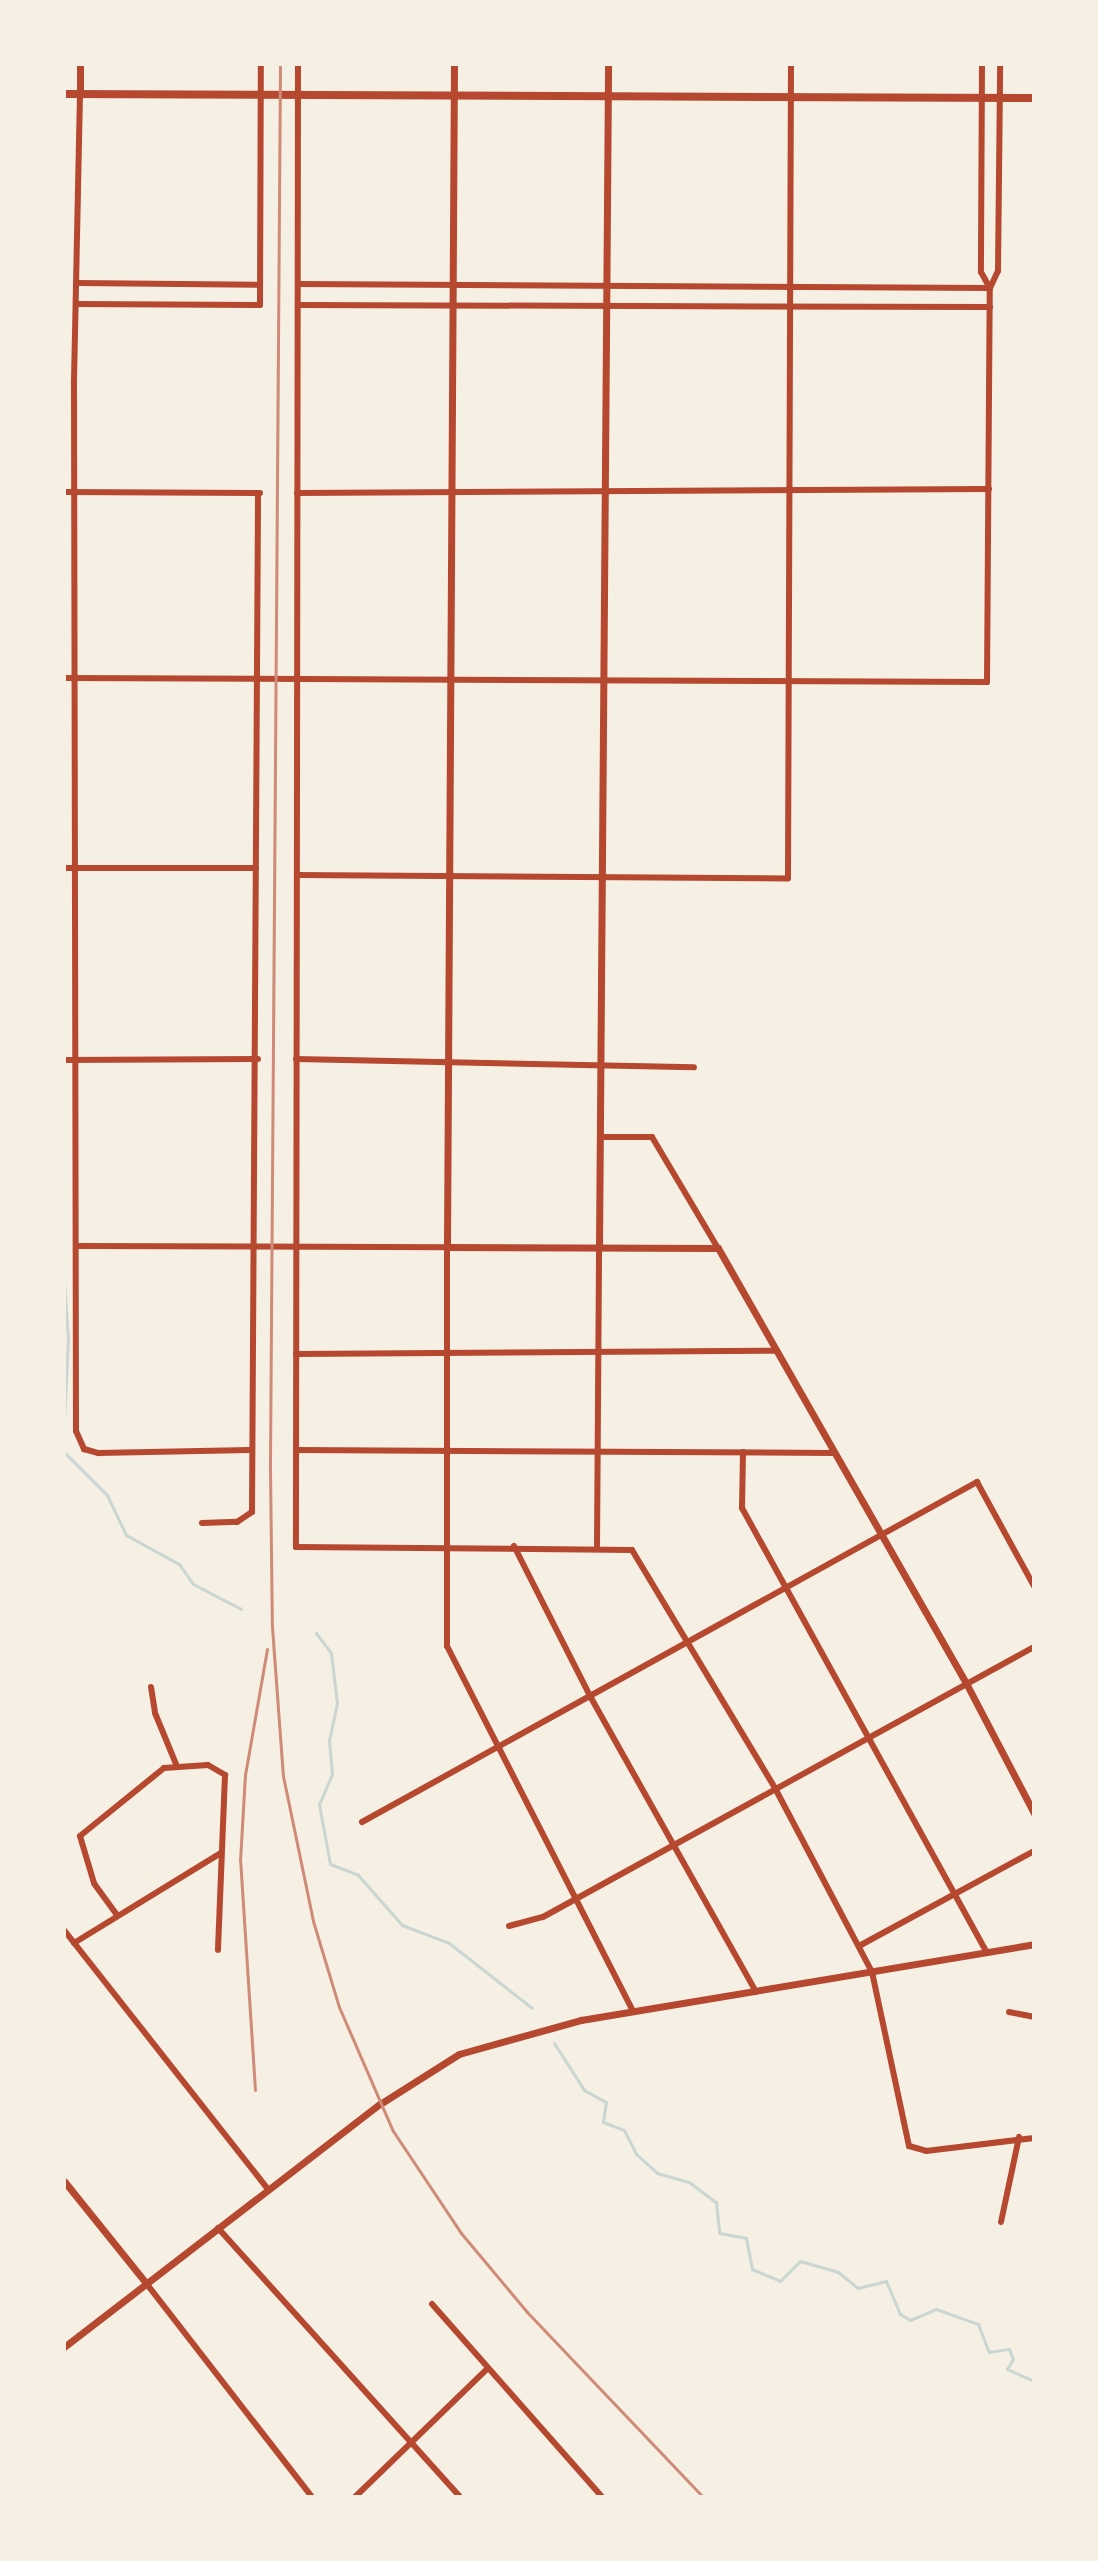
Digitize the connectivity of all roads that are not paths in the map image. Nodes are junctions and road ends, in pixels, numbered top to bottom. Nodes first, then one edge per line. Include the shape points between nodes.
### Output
1 (80, 64) edge
2 (261, 64) edge
3 (298, 64) edge
4 (454, 64) edge
5 (608, 64) edge
6 (791, 64) edge
7 (982, 64) edge
8 (1000, 64) edge
9 (260, 93) junction
10 (64, 94) edge
11 (80, 94) junction
12 (298, 94) junction
13 (454, 94) junction
14 (608, 95) junction
15 (982, 95) junction
16 (999, 96) junction
17 (791, 97) junction
18 (1034, 98) edge
19 (77, 283) junction
20 (298, 284) junction
21 (260, 285) junction
22 (451, 285) junction
23 (606, 286) junction
24 (791, 287) junction
25 (990, 288) junction
26 (76, 304) junction
27 (298, 305) junction
28 (450, 306) junction
29 (606, 306) junction
30 (791, 307) junction
31 (990, 307) junction
32 (64, 384) edge
33 (74, 384) junction
34 (989, 489) junction
35 (791, 490) junction
36 (605, 491) junction
37 (64, 492) edge
38 (74, 492) junction
39 (448, 492) junction
40 (297, 493) junction
41 (64, 678) edge
42 (75, 678) junction
43 (256, 679) junction
44 (297, 679) junction
45 (449, 680) junction
46 (603, 680) junction
47 (790, 681) junction
48 (64, 868) edge
49 (76, 868) junction
50 (256, 868) junction
51 (297, 875) junction
52 (446, 876) junction
53 (602, 877) junction
54 (258, 1059) junction
55 (296, 1059) junction
56 (64, 1060) edge
57 (77, 1060) junction
58 (449, 1065) junction
59 (694, 1067) dead end
60 (599, 1068) junction
61 (600, 1137) junction
62 (79, 1246) junction
63 (447, 1247) junction
64 (599, 1247) junction
65 (296, 1248) junction
66 (718, 1248) junction
67 (255, 1249) junction
68 (774, 1351) junction
69 (598, 1352) junction
70 (296, 1354) junction
71 (447, 1354) junction
72 (447, 1449) junction
73 (250, 1450) junction
74 (296, 1450) junction
75 (598, 1451) junction
76 (743, 1452) junction
77 (834, 1453) junction
78 (202, 1523) dead end
79 (879, 1533) junction
80 (514, 1546) junction
81 (597, 1546) junction
82 (446, 1547) junction
83 (782, 1586) junction
84 (1034, 1586) edge
85 (688, 1638) junction
86 (1034, 1647) edge
87 (966, 1683) junction
88 (151, 1687) dead end
89 (590, 1696) junction
90 (867, 1740) junction
91 (497, 1749) junction
92 (176, 1764) junction
93 (776, 1790) junction
94 (1034, 1813) edge
95 (362, 1822) dead end
96 (673, 1847) junction
97 (1034, 1851) edge
98 (221, 1853) junction
99 (954, 1892) junction
100 (579, 1898) junction
101 (117, 1915) junction
102 (509, 1926) dead end
103 (64, 1930) edge
104 (74, 1943) junction
105 (1034, 1944) edge
106 (859, 1946) junction
107 (218, 1950) dead end
108 (987, 1953) junction
109 (872, 1972) junction
110 (756, 1992) junction
111 (633, 2011) junction
112 (1009, 2012) dead end
113 (1034, 2017) edge
114 (1019, 2137) junction
115 (1034, 2138) edge
116 (64, 2181) edge
117 (268, 2189) junction
118 (1001, 2222) dead end
119 (218, 2228) junction
120 (146, 2283) junction
121 (432, 2304) dead end
122 (64, 2347) edge
123 (487, 2369) junction
124 (412, 2445) junction
125 (312, 2497) edge
126 (355, 2497) edge
127 (460, 2497) edge
128 (602, 2497) edge

1 - 11 street
2 - 9 street
3 - 12 street
4 - 13 street
5 - 14 street
6 - 17 street
7 - 15 street
8 - 16 street
9 - 11 main road
9 - 12 main road
9 - 21 street
10 - 11 main road
11 - 19 street
12 - 13 main road
12 - 20 street
13 - 14 main road
13 - 22 street
14 - 17 main road
14 - 23 street
15 - 16 main road
15 - 17 main road
15 - 25 street via 981,272
16 - 18 main road
16 - 25 street via 998,271
17 - 24 street
19 - 21 street
19 - 26 street
20 - 22 street
20 - 27 street
21 - 26 street via 260,305
22 - 23 street
22 - 28 street
23 - 24 street
23 - 29 street
24 - 25 street
24 - 30 street
25 - 31 street
26 - 33 street
27 - 28 street
27 - 40 street
28 - 29 street
28 - 39 street
29 - 30 street
29 - 36 street
30 - 31 street
30 - 35 street
31 - 34 street
32 - 33 street
33 - 38 street
34 - 35 street
34 - 47 street via 987,682
35 - 36 street
35 - 47 street
36 - 39 street
36 - 46 street
37 - 38 street
38 - 42 street
38 - 43 street via 260,493
39 - 40 street
39 - 45 street
40 - 44 street
41 - 42 street
42 - 43 street
42 - 49 street
43 - 44 street
43 - 50 street
44 - 45 street
44 - 51 street
45 - 46 street
45 - 52 street
46 - 47 street
46 - 53 street
47 - 53 street via 788,878
48 - 49 street
49 - 50 street
49 - 57 street
50 - 54 street
51 - 52 street
51 - 55 street
52 - 53 street
52 - 58 street
53 - 60 street
54 - 57 street
54 - 67 street
55 - 58 street
55 - 65 street
56 - 57 street
57 - 62 street
58 - 60 street
58 - 63 street
59 - 60 street
60 - 61 street
61 - 64 street
61 - 66 street via 652,1137
62 - 67 street
62 - 73 street via 76,1431 84,1449
63 - 64 street
63 - 65 street
63 - 71 street
64 - 66 street
64 - 69 street
65 - 67 street
65 - 70 street
66 - 68 street
67 - 73 street
68 - 69 street
68 - 77 street
69 - 71 street
69 - 75 street
70 - 71 street
70 - 74 street
71 - 72 street
72 - 74 street
72 - 75 street
72 - 82 street
73 - 78 street via 252,1512 237,1522
74 - 82 street via 296,1547
75 - 76 street
75 - 81 street
76 - 77 street
76 - 83 street via 742,1508
77 - 79 street
79 - 83 street
79 - 84 street via 977,1482
79 - 87 street
80 - 81 street
80 - 82 street
80 - 89 street
81 - 85 street via 632,1550
82 - 91 street via 447,1646
83 - 85 street
83 - 90 street
85 - 89 street
85 - 93 street
86 - 87 street
87 - 90 street
87 - 94 street
88 - 92 street via 155,1713
89 - 91 street
89 - 96 street
90 - 93 street
90 - 99 street
91 - 95 street
91 - 100 street
92 - 98 street via 208,1765 225,1775
92 - 101 street via 80,1836 94,1883
93 - 96 street
93 - 106 street
96 - 100 street
96 - 110 street
97 - 99 street
98 - 101 street
98 - 107 street
99 - 106 street
99 - 108 street
100 - 102 street via 543,1917
100 - 111 street
101 - 104 street
103 - 104 street
104 - 117 street
105 - 108 street
106 - 109 street
108 - 109 street
109 - 110 street
109 - 114 street via 911,2148 926,2151
110 - 111 street
111 - 117 street via 459,2054 380,2104
112 - 113 street
114 - 115 street
114 - 118 street
116 - 120 street
117 - 119 street
119 - 120 street
119 - 124 street
120 - 122 street
120 - 125 street
121 - 123 street
123 - 124 street
123 - 128 street
124 - 126 street
124 - 127 street

